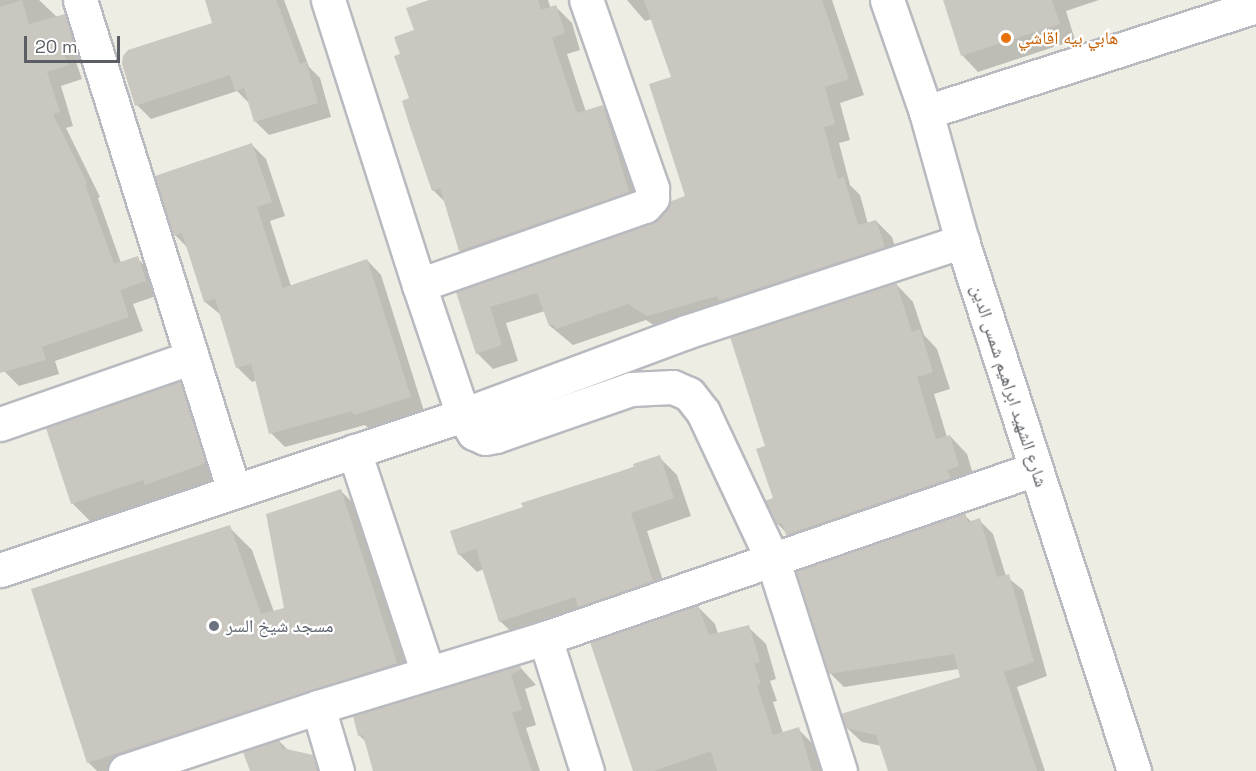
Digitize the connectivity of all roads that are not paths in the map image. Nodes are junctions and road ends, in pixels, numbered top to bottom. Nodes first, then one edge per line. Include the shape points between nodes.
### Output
1 (80, 0) edge
2 (328, 0) edge
3 (586, 0) edge
4 (887, 0) edge
5 (1256, 6) edge
6 (1203, 11) edge
7 (926, 112) junction
8 (962, 241) junction
9 (419, 285) junction
10 (192, 357) junction
11 (463, 415) junction
12 (0, 424) edge
13 (354, 451) junction
14 (1035, 470) junction
15 (234, 491) junction
16 (773, 561) junction
17 (0, 570) edge
18 (545, 638) junction
19 (429, 674) junction
20 (318, 707) junction
21 (125, 771) edge
22 (337, 771) edge
23 (587, 771) edge
24 (840, 771) edge
25 (1134, 771) edge

1 - 10 street
2 - 9 street
3 - 9 street via 652,188 652,198 645,206
4 - 7 street, شارع الشهيد ابراهيم شمس الدين
5 - 6 street
6 - 7 street
7 - 8 street, شارع الشهيد ابراهيم شمس الدين
8 - 11 street via 686,332
8 - 14 street, شارع الشهيد ابراهيم شمس الدين
9 - 11 street
10 - 12 street
10 - 15 street
11 - 13 street
11 - 16 street via 474,433 485,438 632,389 673,387 688,394 703,412
13 - 15 street
13 - 19 street
14 - 16 street
14 - 25 street, شارع الشهيد ابراهيم شمس الدين
15 - 17 street
16 - 18 street
16 - 24 street
18 - 19 street
18 - 23 street
19 - 20 street
20 - 21 street
20 - 22 street

